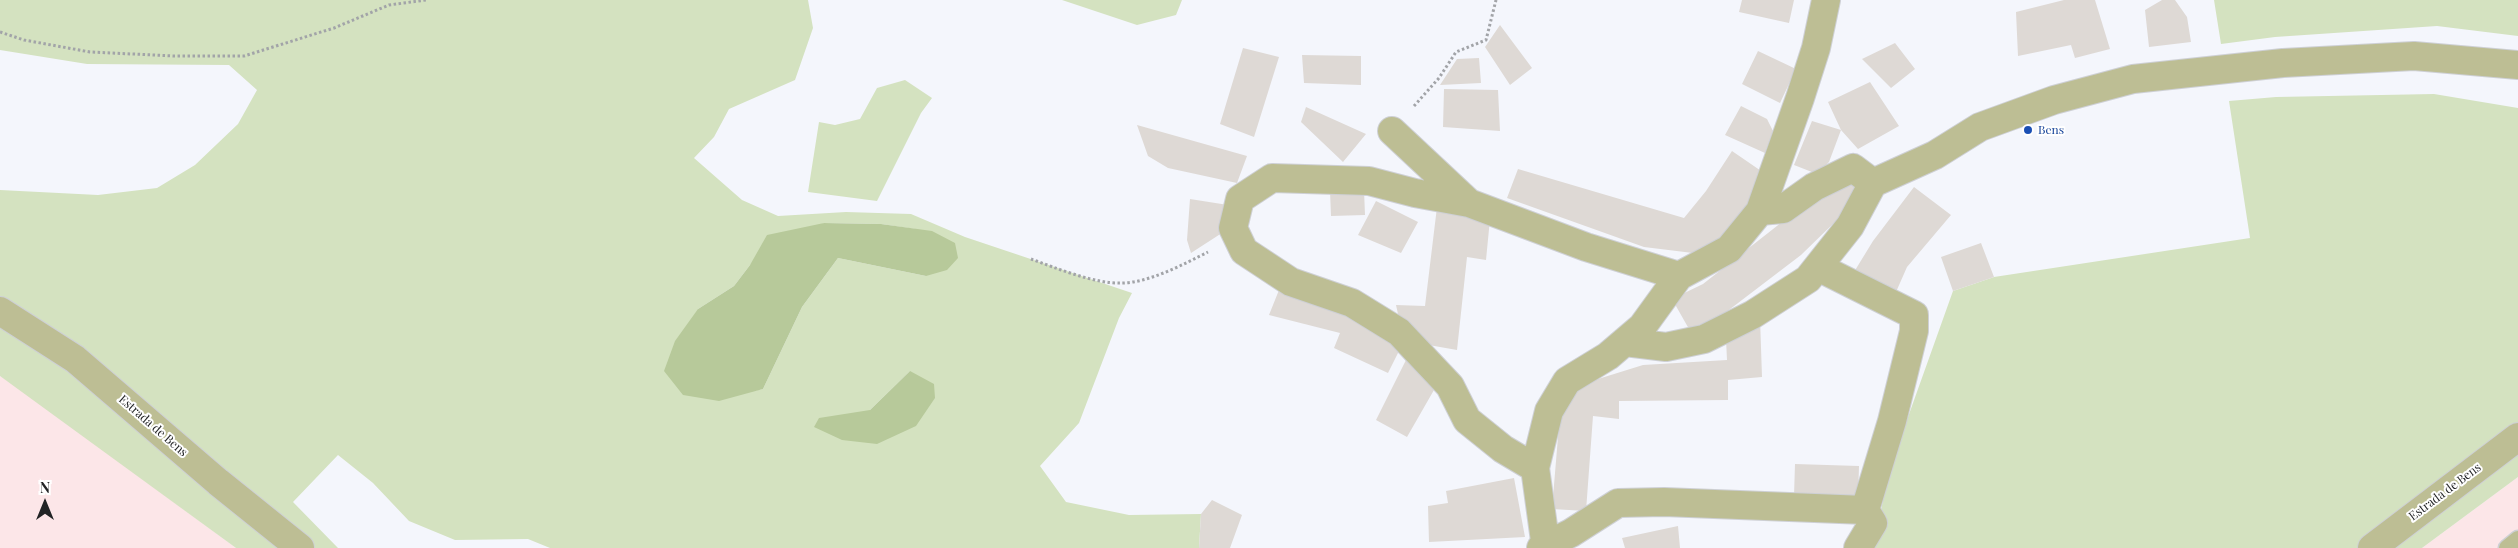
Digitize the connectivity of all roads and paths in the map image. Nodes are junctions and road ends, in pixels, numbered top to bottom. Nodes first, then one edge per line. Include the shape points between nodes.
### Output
1 (426, 0) edge
2 (1496, 0) edge
3 (1826, 0) edge
4 (0, 32) edge
5 (2518, 65) edge
6 (1392, 132) joint
7 (1873, 182) junction
8 (1469, 203) junction
9 (1760, 211) junction
10 (1239, 240) junction
11 (1031, 260) dead end
12 (1818, 267) junction
13 (1679, 276) junction
14 (0, 311) edge
15 (1624, 342) junction
16 (2518, 437) edge
17 (1535, 468) junction
18 (1865, 510) junction
19 (2518, 539) edge
20 (1545, 547) edge
21 (300, 548) edge
22 (1858, 548) edge
23 (2372, 548) edge
24 (2507, 548) edge

1 - 4 path via 389,5 334,28 244,56 90,52 24,40
2 - 6 path via 1486,40 1456,52 1439,78
3 - 9 street via 1816,48
5 - 7 street via 2414,56 2283,63 2133,79 2054,100 1980,127 1935,155
6 - 8 street
7 - 9 street via 1853,168 1814,187 1783,209
7 - 12 street via 1850,226
8 - 10 street via 1368,181 1272,178 1240,199 1233,228
8 - 13 street via 1586,248
9 - 13 street via 1729,249
10 - 11 path via 1165,273 1121,284 1077,275
10 - 17 street via 1244,251 1291,282 1352,303 1399,332 1450,386 1467,420 1503,449
12 - 15 street via 1808,279 1752,315 1704,339 1666,347
12 - 18 street via 1914,315 1914,331 1892,421
13 - 15 street via 1642,327
14 - 21 street, Estrada de Bens via 75,359
15 - 17 street via 1608,356 1567,381 1549,412
16 - 23 street, Estrada de Bens
17 - 20 street
18 - 20 street via 1618,503
18 - 22 street via 1873,523
19 - 24 lane

